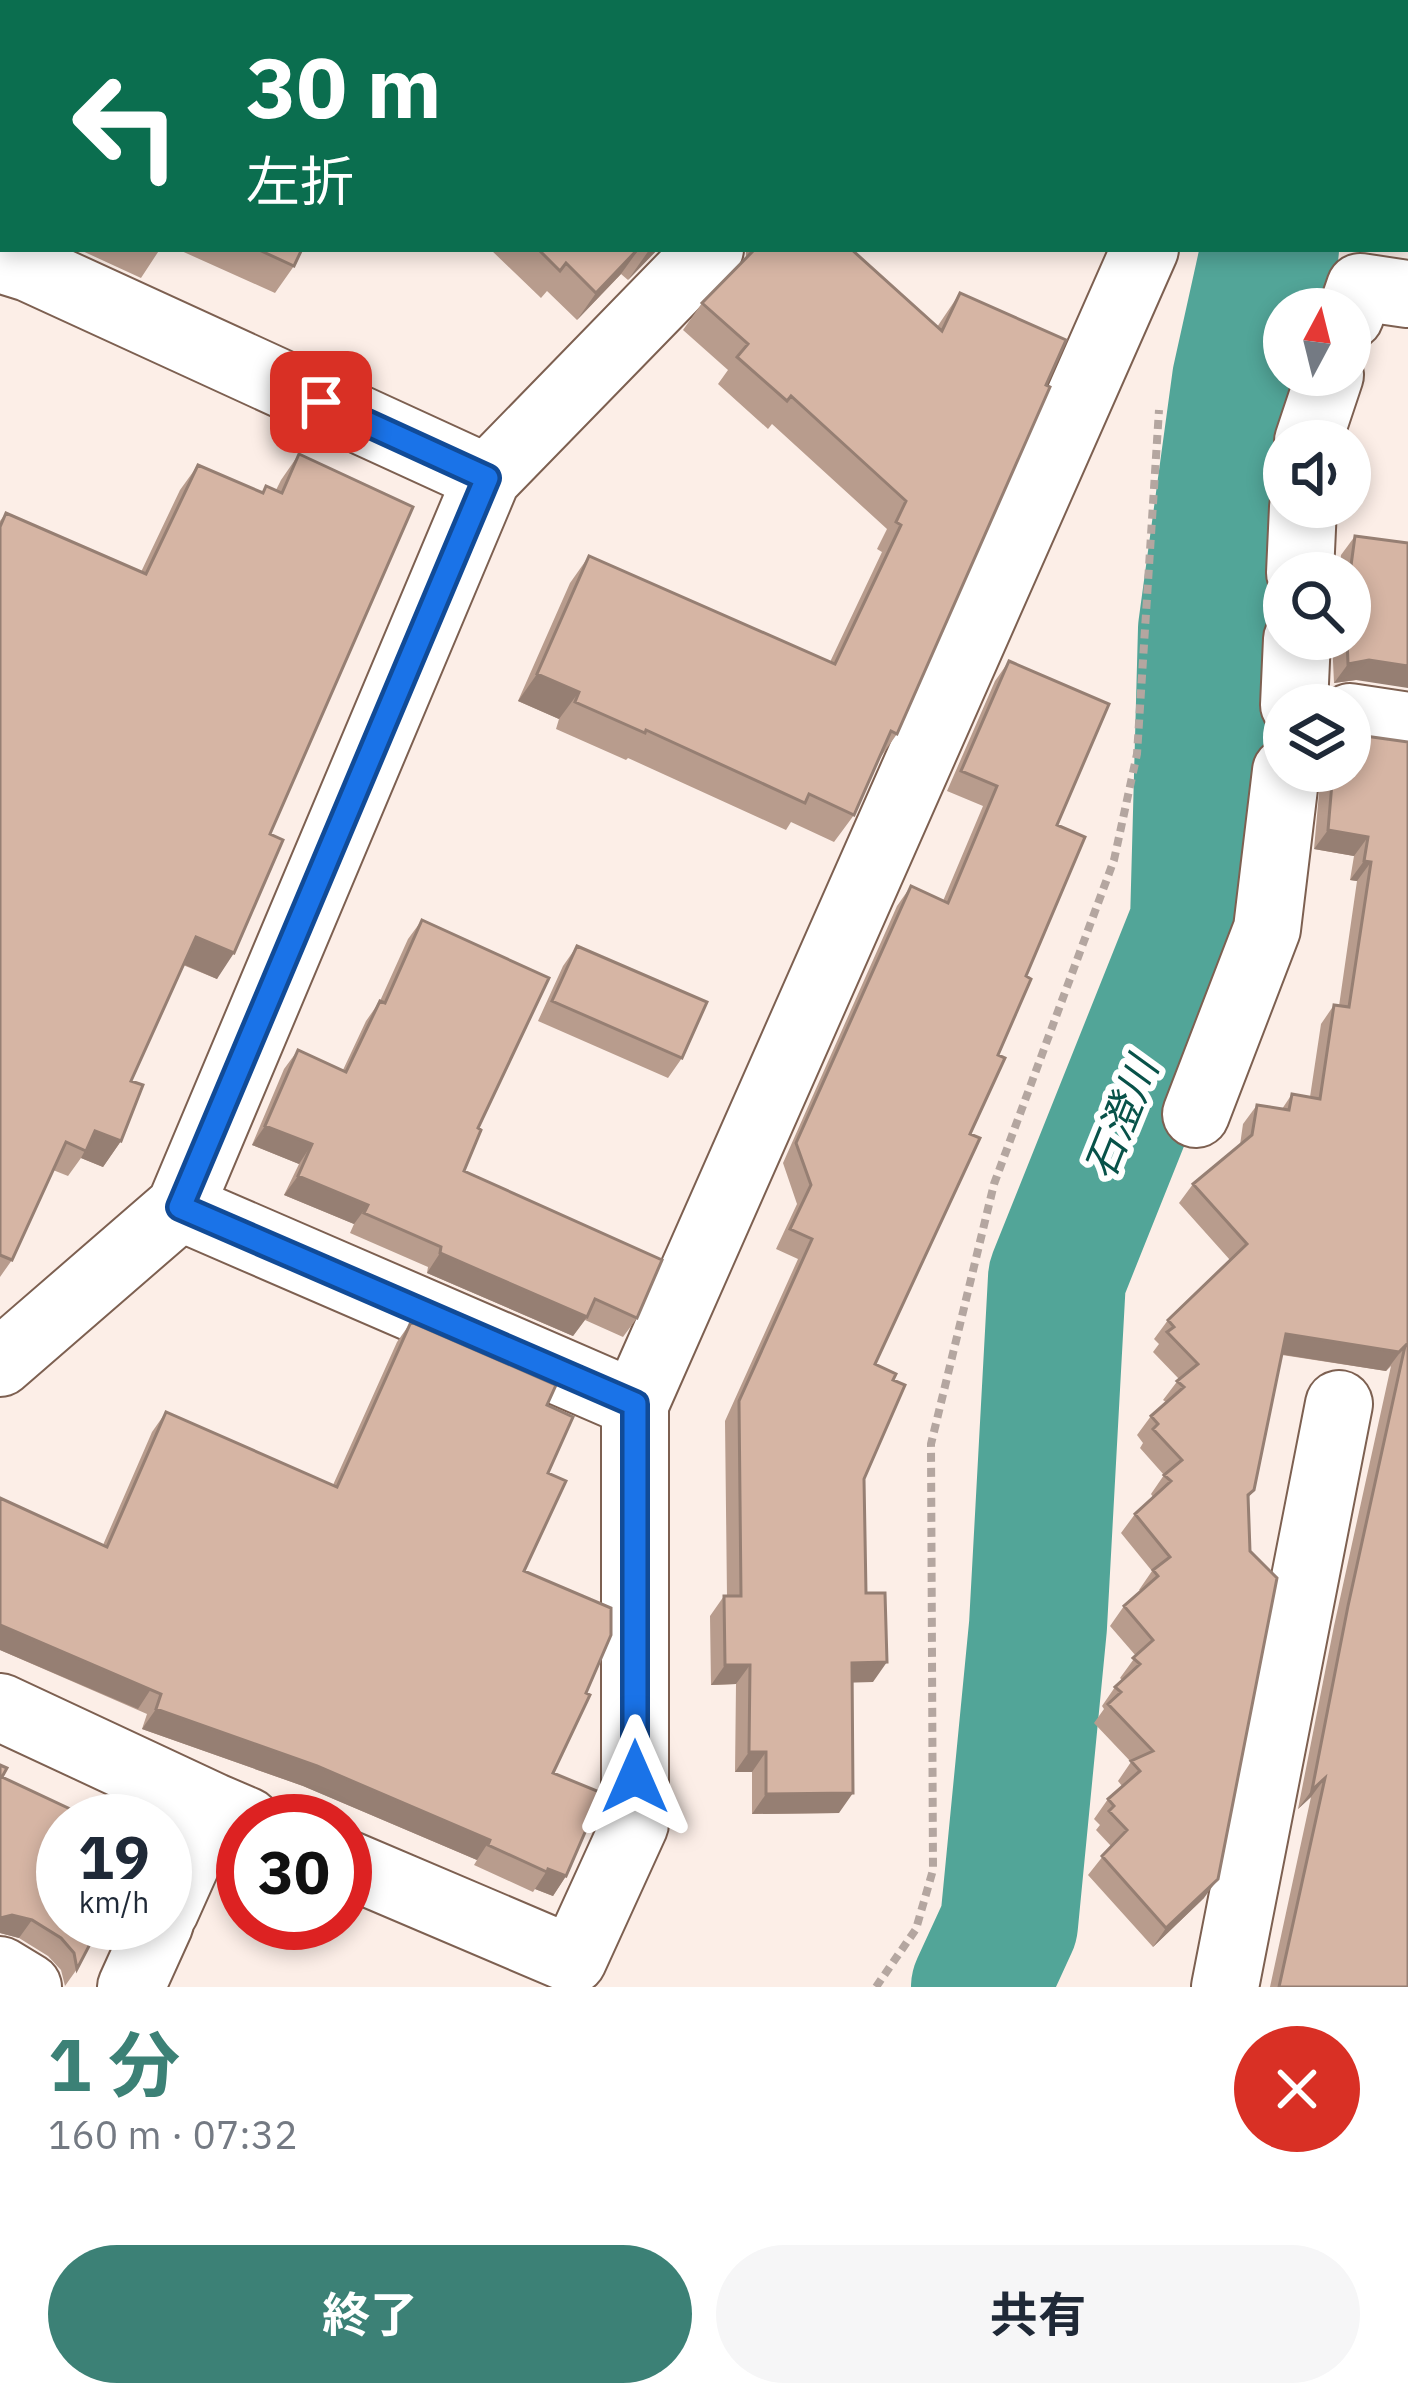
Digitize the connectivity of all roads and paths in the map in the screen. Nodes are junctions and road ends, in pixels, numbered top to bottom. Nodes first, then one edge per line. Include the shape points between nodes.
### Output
1 (707, 252) edge
2 (1136, 252) edge
3 (0, 259) edge
4 (1371, 289) edge
5 (1408, 294) edge
6 (1161, 402) dead end
7 (487, 478) junction
8 (1371, 720) edge
9 (1408, 726) edge
10 (1284, 792) edge
11 (1196, 1114) dead end
12 (180, 1207) junction
13 (0, 1363) edge
14 (635, 1404) junction
15 (1340, 1404) dead end
16 (0, 1707) edge
17 (216, 1808) edge
18 (216, 1834) edge
19 (192, 1870) edge
20 (372, 1874) edge
21 (148, 1950) edge
22 (0, 1970) edge
23 (28, 1987) edge
24 (131, 1987) edge
25 (876, 1987) edge
26 (1225, 1987) edge

1 - 7 street
2 - 14 street
3 - 7 street
4 - 5 street
6 - 25 path via 1137,754 1124,818 994,1184 931,1444 933,1870 916,1929
7 - 12 street
8 - 9 street
10 - 11 street via 1268,928
12 - 13 street
12 - 14 street
14 - 20 street via 635,1823 573,1960
15 - 26 street
16 - 17 street
18 - 19 street
21 - 24 street
22 - 23 street

